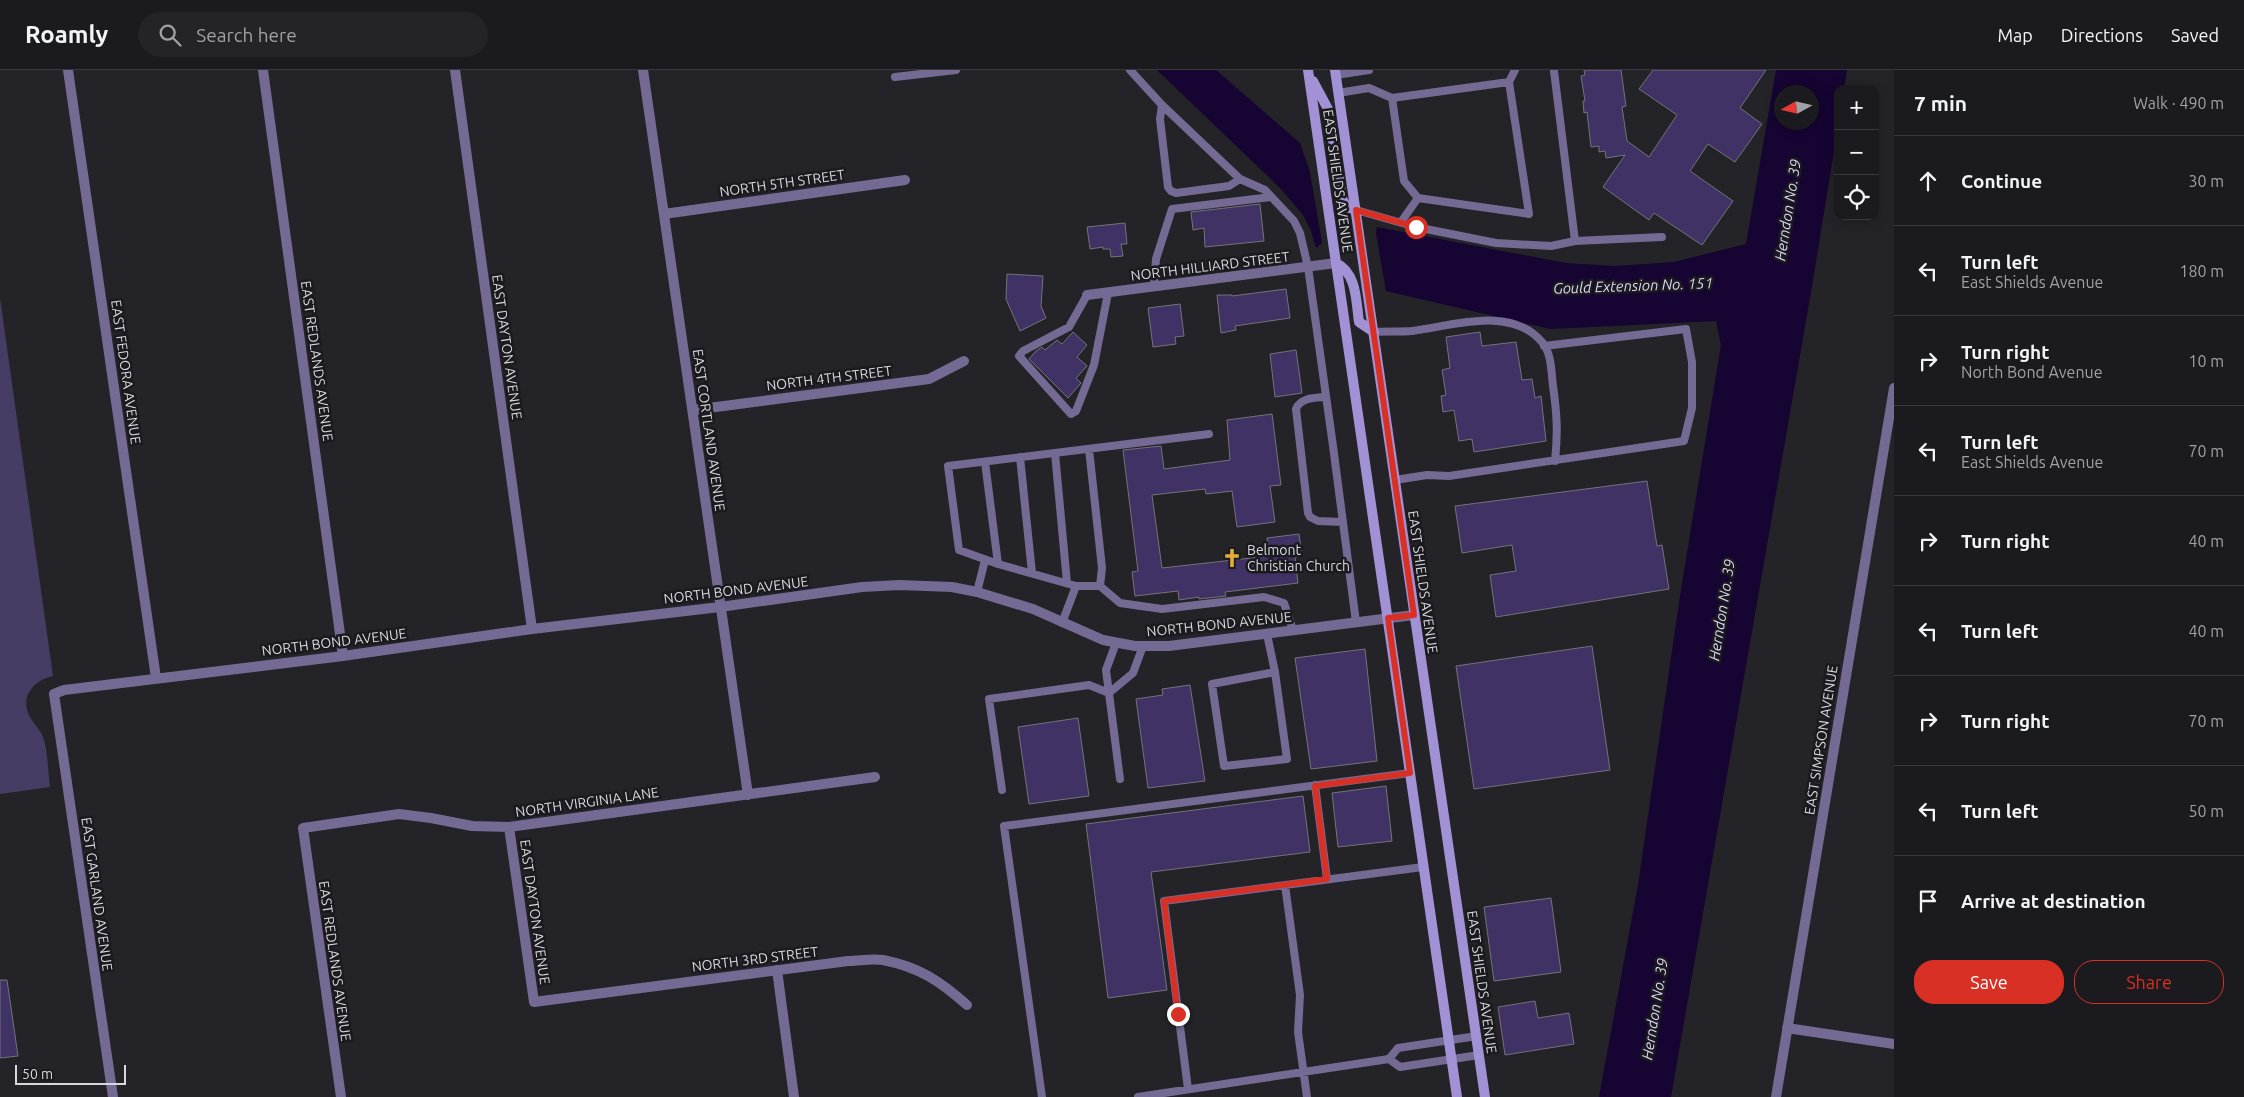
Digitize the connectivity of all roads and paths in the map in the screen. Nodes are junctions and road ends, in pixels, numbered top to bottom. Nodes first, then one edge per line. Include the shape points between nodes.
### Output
1 (68, 70) edge
2 (263, 70) edge
3 (455, 70) edge
4 (643, 70) edge
5 (956, 70) edge
6 (1130, 70) edge
7 (1369, 70) edge
8 (1515, 70) edge
9 (1554, 71) dead end
10 (1308, 72) edge
11 (1335, 72) edge
12 (895, 77) dead end
13 (1509, 82) junction
14 (1338, 93) junction
15 (1392, 98) junction
16 (1162, 105) junction
17 (1240, 179) junction
18 (904, 180) dead end
19 (1271, 197) junction
20 (1418, 198) junction
21 (1356, 210) junction
22 (664, 214) junction
23 (1401, 222) junction
24 (1662, 237) dead end
25 (1575, 241) junction
26 (1336, 263) junction
27 (1308, 267) junction
28 (1154, 286) junction
29 (1108, 293) junction
30 (1087, 295) joint
31 (1374, 332) junction
32 (1544, 346) junction
33 (964, 360) dead end
34 (1894, 388) edge
35 (1326, 396) junction
36 (693, 410) junction
37 (1209, 434) dead end
38 (1089, 448) junction
39 (1055, 453) junction
40 (1020, 457) junction
41 (1556, 461) junction
42 (985, 462) junction
43 (1394, 480) junction
44 (1343, 522) junction
45 (985, 560) junction
46 (998, 564) junction
47 (1032, 573) junction
48 (1067, 583) junction
49 (1076, 586) junction
50 (1100, 586) junction
51 (977, 592) junction
52 (720, 607) junction
53 (1414, 615) junction
54 (1388, 618) junction
55 (1356, 622) junction
56 (1062, 623) junction
57 (532, 629) junction
58 (1293, 630) junction
59 (1267, 634) junction
60 (1116, 643) junction
61 (1143, 646) junction
62 (343, 656) junction
63 (1275, 672) junction
64 (156, 678) junction
65 (1110, 693) junction
66 (54, 694) joint
67 (1410, 773) junction
68 (875, 777) dead end
69 (1120, 779) dead end
70 (1315, 786) junction
71 (1002, 790) dead end
72 (748, 795) junction
73 (509, 827) junction
74 (303, 828) joint
75 (1423, 866) junction
76 (1327, 879) junction
77 (1285, 885) junction
78 (777, 970) junction
79 (534, 1002) joint
80 (968, 1005) dead end
81 (1787, 1028) junction
82 (1477, 1036) junction
83 (1450, 1040) junction
84 (1894, 1044) edge
85 (1479, 1056) junction
86 (1389, 1059) junction
87 (1452, 1060) junction
88 (1304, 1072) junction
89 (1188, 1090) junction
90 (112, 1097) edge
91 (341, 1097) edge
92 (794, 1097) edge
93 (1042, 1097) edge
94 (1138, 1097) edge
95 (1307, 1097) edge
96 (1457, 1097) edge
97 (1486, 1097) edge
98 (1776, 1097) edge

1 - 64 street, EAST FEDORA AVENUE
2 - 62 street, EAST REDLANDS AVENUE
3 - 57 street, EAST DAYTON AVENUE
4 - 22 street, EAST CORTLAND AVENUE
5 - 12 lane
6 - 16 lane
7 - 11 lane
8 - 13 lane
9 - 25 lane
10 - 21 main road via 1328,109 1342,199 1347,207
10 - 26 main road, EAST SHIELDS AVENUE
11 - 14 main road, EAST SHIELDS AVENUE
13 - 15 lane
13 - 20 lane via 1528,214
14 - 15 lane via 1369,88
14 - 21 main road, EAST SHIELDS AVENUE
15 - 20 lane via 1404,181
16 - 17 lane
16 - 17 lane via 1160,119 1171,191 1176,194 1229,186
17 - 19 lane via 1265,190
18 - 22 street, NORTH 5TH STREET
19 - 27 lane via 1294,221
19 - 28 lane via 1172,209 1156,259
20 - 23 lane
21 - 23 lane
21 - 31 main road, EAST SHIELDS AVENUE
22 - 36 street, EAST CORTLAND AVENUE
23 - 25 lane via 1496,243 1551,246
24 - 25 lane
26 - 27 street, NORTH HILLIARD STREET
26 - 31 main road via 1353,281 1359,322
26 - 54 main road, EAST SHIELDS AVENUE
27 - 28 street, NORTH HILLIARD STREET
27 - 35 lane
28 - 29 street, NORTH HILLIARD STREET
29 - 30 street, NORTH HILLIARD STREET
29 - 30 lane via 1094,365 1076,411 1071,414 1019,356 1069,327
31 - 32 lane via 1500,321 1532,333
31 - 43 main road, EAST SHIELDS AVENUE
32 - 41 lane via 1550,358 1558,431
32 - 41 lane via 1686,329 1692,362 1692,408 1684,441
33 - 36 street, NORTH 4TH STREET via 929,379
34 - 81 street, EAST SIMPSON AVENUE
35 - 44 lane
35 - 44 lane via 1301,402 1296,409 1308,513 1313,520
36 - 52 street, EAST CORTLAND AVENUE
37 - 38 lane
38 - 39 lane
38 - 50 lane via 1102,568
39 - 40 lane
39 - 48 lane
40 - 42 lane
40 - 47 lane
41 - 43 lane
42 - 45 lane via 948,466 959,550
42 - 46 lane
43 - 53 main road, EAST SHIELDS AVENUE
44 - 55 lane
45 - 46 lane
45 - 51 lane
46 - 47 lane
47 - 48 lane
48 - 49 lane
49 - 50 lane
49 - 56 lane
50 - 58 lane via 1120,603 1162,609 1264,597 1284,603
51 - 52 street, NORTH BOND AVENUE via 899,584
51 - 56 street, NORTH BOND AVENUE via 1033,609
52 - 57 street, NORTH BOND AVENUE
52 - 72 street, EAST CORTLAND AVENUE
53 - 54 street, NORTH BOND AVENUE
53 - 82 main road, EAST SHIELDS AVENUE
54 - 55 street, NORTH BOND AVENUE
54 - 67 main road, EAST SHIELDS AVENUE
55 - 58 street, NORTH BOND AVENUE
56 - 60 street, NORTH BOND AVENUE
57 - 62 street, NORTH BOND AVENUE
58 - 59 street, NORTH BOND AVENUE
59 - 61 street, NORTH BOND AVENUE via 1169,646
59 - 63 lane
60 - 61 street, NORTH BOND AVENUE
60 - 65 lane via 1106,670
61 - 65 lane via 1133,673
62 - 64 street, NORTH BOND AVENUE
63 - 63 lane via 1287,759 1224,766 1212,684
64 - 66 street, NORTH BOND AVENUE
65 - 69 lane
65 - 71 lane via 1089,684 989,698
66 - 90 street, EAST GARLAND AVENUE
67 - 70 lane
67 - 75 main road, EAST SHIELDS AVENUE
68 - 72 street, NORTH VIRGINIA LANE
70 - 76 lane
70 - 93 lane via 1004,826
72 - 73 street, NORTH VIRGINIA LANE
73 - 74 street, NORTH VIRGINIA LANE via 472,826 399,814
73 - 79 street, EAST DAYTON AVENUE
74 - 91 street, EAST REDLANDS AVENUE
75 - 76 lane
75 - 83 main road, EAST SHIELDS AVENUE
76 - 77 lane
77 - 88 lane via 1300,995 1298,1032
77 - 89 lane via 1164,901
78 - 79 street, NORTH 3RD STREET
78 - 80 street, NORTH 3RD STREET via 882,960 915,969 940,981
78 - 92 street
81 - 84 street
81 - 98 street, EAST SIMPSON AVENUE
82 - 83 lane
82 - 85 main road, EAST SHIELDS AVENUE
83 - 86 lane via 1398,1048
83 - 87 main road, EAST SHIELDS AVENUE
85 - 87 lane
85 - 97 main road, EAST SHIELDS AVENUE
86 - 87 lane via 1400,1067
86 - 88 lane
87 - 96 main road, EAST SHIELDS AVENUE
88 - 89 lane
88 - 95 lane
89 - 94 lane

